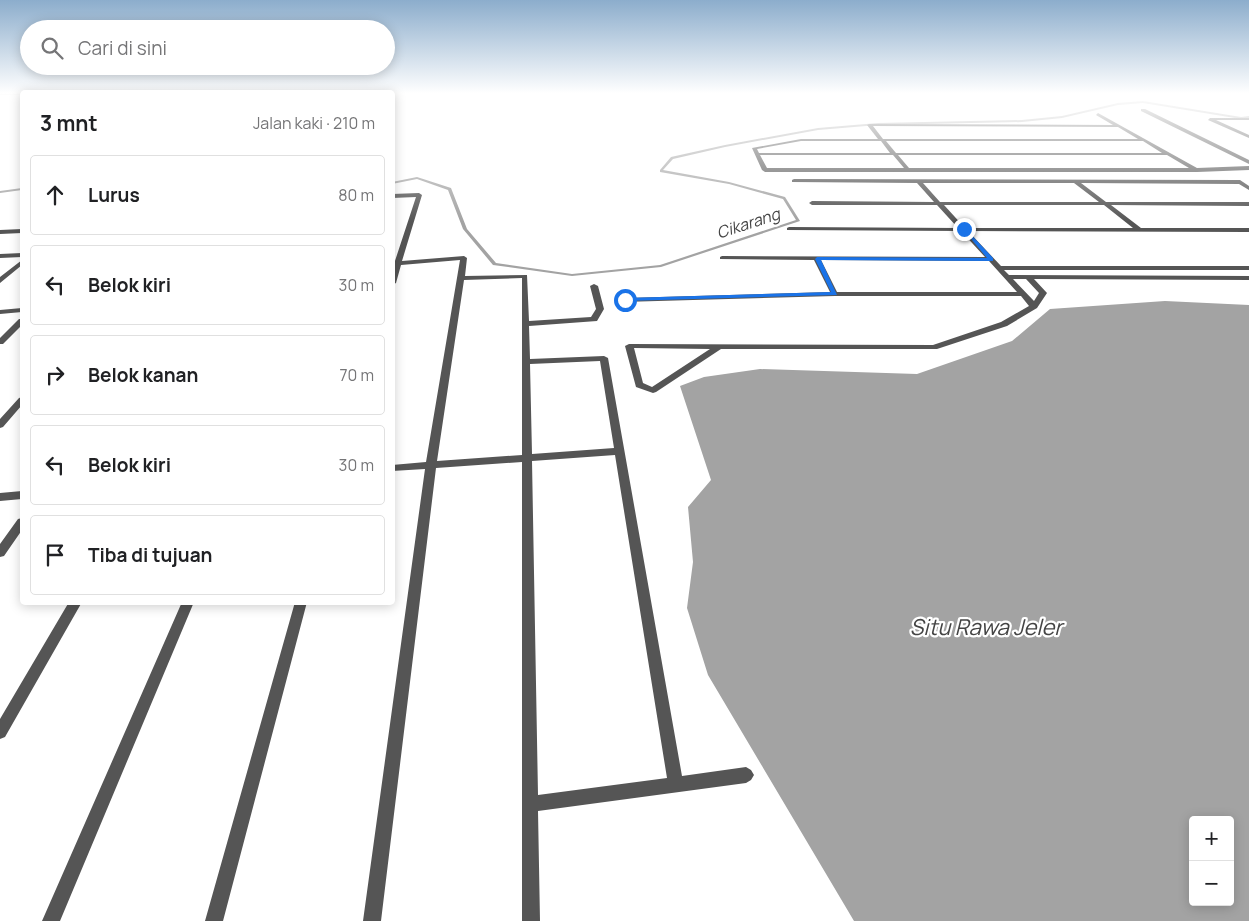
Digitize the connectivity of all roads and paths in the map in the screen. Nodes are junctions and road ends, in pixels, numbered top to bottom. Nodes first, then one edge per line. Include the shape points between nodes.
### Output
1 (879, 136) edge
2 (1008, 136) edge
3 (1136, 136) edge
4 (1196, 136) edge
5 (1208, 136) edge
6 (882, 140) junction
7 (1013, 140) junction
8 (1143, 140) junction
9 (1020, 144) dead end
10 (1026, 149) dead end
11 (757, 154) junction
12 (894, 154) junction
13 (1033, 154) junction
14 (1169, 154) junction
15 (1249, 156) edge
16 (1040, 160) dead end
17 (1249, 162) edge
18 (1047, 165) dead end
19 (1249, 168) edge
20 (908, 170) junction
21 (1055, 170) junction
22 (1197, 170) junction
23 (794, 181) dead end
24 (919, 182) junction
25 (1076, 182) junction
26 (1249, 188) edge
27 (395, 196) edge
28 (812, 203) dead end
29 (940, 204) junction
30 (1105, 204) junction
31 (1249, 204) edge
32 (789, 229) dead end
33 (964, 229) junction
34 (1140, 230) junction
35 (1249, 230) edge
36 (20, 231) edge
37 (0, 232) edge
38 (20, 255) edge
39 (0, 256) edge
40 (722, 258) dead end
41 (817, 259) junction
42 (991, 259) junction
43 (398, 263) junction
44 (20, 264) edge
45 (999, 268) junction
46 (1054, 268) junction
47 (1224, 268) junction
48 (1249, 268) edge
49 (395, 273) edge
50 (1008, 277) junction
51 (1028, 277) junction
52 (1064, 277) junction
53 (462, 278) junction
54 (1238, 278) junction
55 (1249, 278) edge
56 (0, 281) edge
57 (594, 286) dead end
58 (835, 294) junction
59 (1023, 294) junction
60 (625, 300) dead end
61 (1034, 306) junction
62 (20, 310) edge
63 (0, 312) edge
64 (20, 323) edge
65 (526, 324) junction
66 (0, 342) edge
67 (720, 346) junction
68 (526, 362) junction
69 (20, 402) edge
70 (0, 425) edge
71 (620, 451) junction
72 (527, 458) junction
73 (431, 465) junction
74 (395, 468) edge
75 (20, 495) edge
76 (0, 497) edge
77 (20, 525) edge
78 (0, 553) edge
79 (74, 605) edge
80 (187, 605) edge
81 (300, 605) edge
82 (0, 732) edge
83 (746, 775) dead end
84 (676, 784) junction
85 (529, 804) junction
86 (51, 921) edge
87 (214, 921) edge
88 (372, 921) edge
89 (530, 921) edge

1 - 6 street
2 - 7 street
3 - 8 street
4 - 17 street
5 - 15 street
6 - 7 street
6 - 11 street via 801,140 760,145 754,148
6 - 12 street
7 - 8 street
7 - 9 street
8 - 14 street
10 - 13 street
11 - 12 street
11 - 20 street via 765,170
12 - 13 street
12 - 20 street
13 - 14 street
13 - 16 street
14 - 22 street
18 - 21 street
19 - 22 street
20 - 21 street
21 - 22 street
23 - 24 street
24 - 25 street
24 - 29 street
25 - 26 street via 1240,182
25 - 30 street
27 - 43 street via 418,195
28 - 29 street
29 - 30 street
29 - 33 street
30 - 31 street
30 - 34 street
32 - 33 street
33 - 34 street
33 - 42 street
34 - 35 street
36 - 37 street
38 - 39 street
40 - 41 street
41 - 42 street
41 - 58 street
42 - 45 street
43 - 49 street
43 - 53 street via 464,258
44 - 56 street
45 - 46 street
45 - 50 street
46 - 47 street
46 - 52 street
47 - 48 street
47 - 54 street
50 - 51 street
50 - 59 street
51 - 52 street
51 - 61 street via 1043,293
52 - 54 street
53 - 65 street via 525,276
53 - 73 street
54 - 55 street
57 - 65 street via 600,309 594,319
58 - 59 street
58 - 60 street
59 - 61 street
61 - 67 street via 1004,324 934,347
62 - 63 street
64 - 66 street
65 - 68 street
67 - 67 street via 674,346 629,346 639,385 653,390
68 - 71 street via 604,358
68 - 72 street
69 - 70 street
71 - 72 street
71 - 84 street
72 - 73 street
72 - 85 street
73 - 74 street
73 - 88 street
75 - 76 street
77 - 78 street
79 - 82 street
80 - 86 street
81 - 87 street
83 - 84 street
84 - 85 street
85 - 89 street

